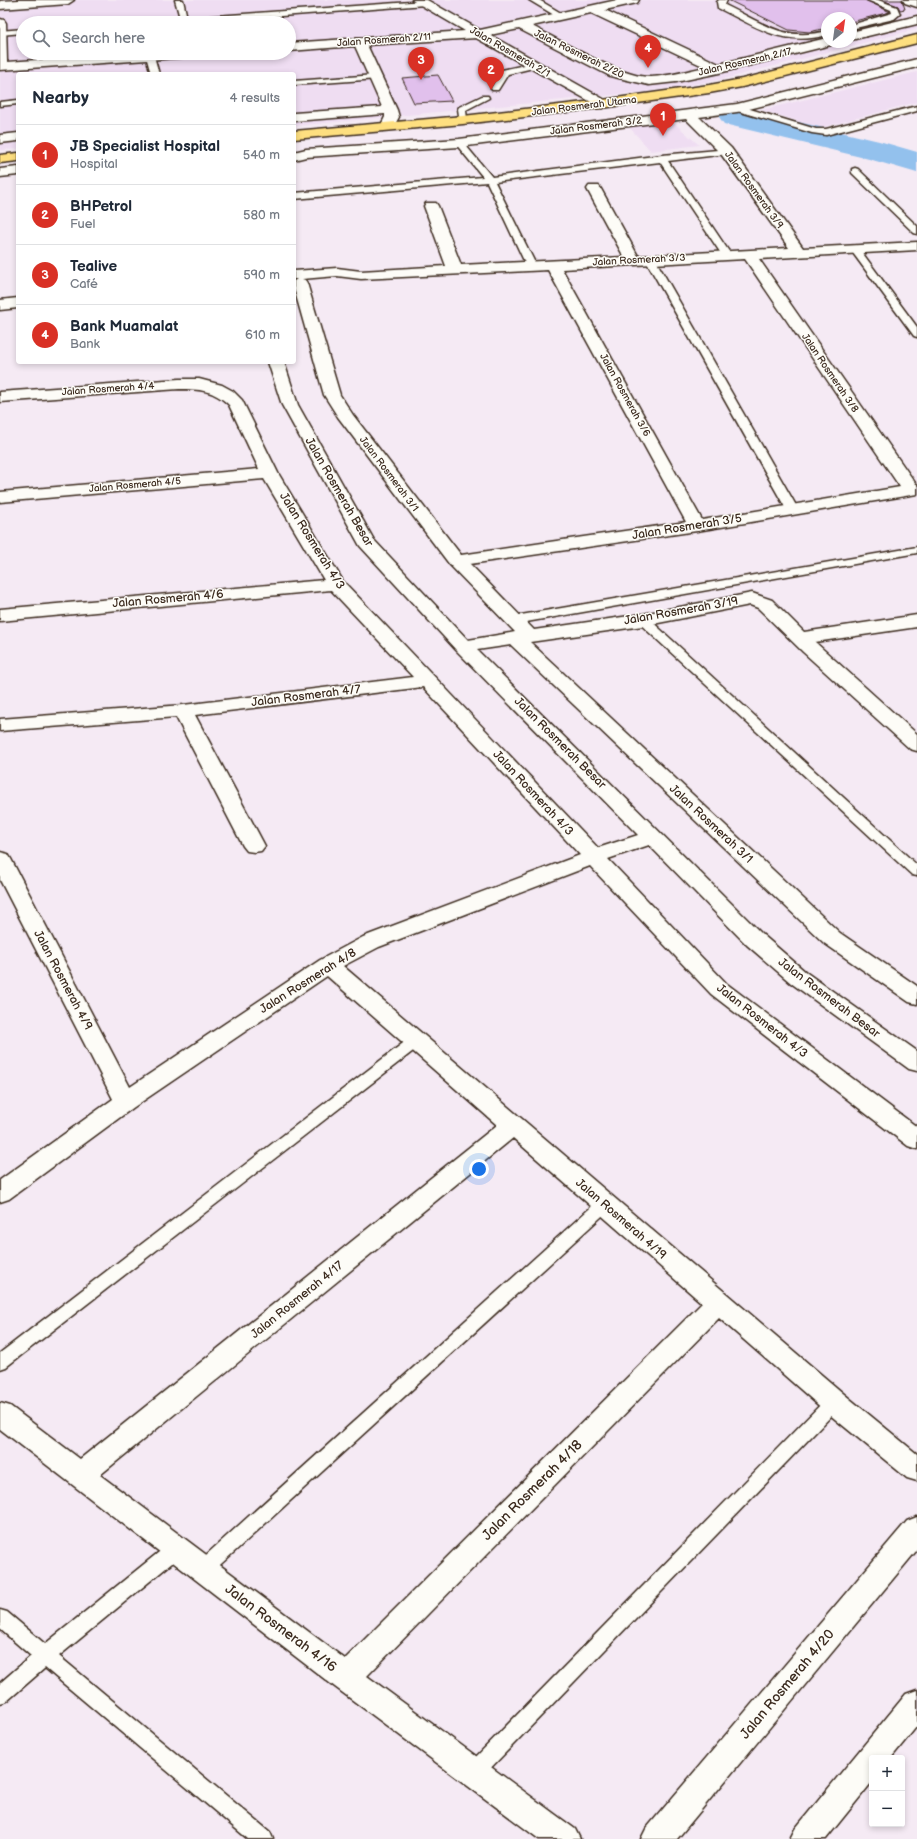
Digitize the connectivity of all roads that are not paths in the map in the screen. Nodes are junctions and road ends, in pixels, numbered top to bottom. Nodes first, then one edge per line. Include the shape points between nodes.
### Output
1 (68, 0) edge
2 (179, 0) edge
3 (533, 0) edge
4 (633, 0) edge
5 (723, 0) edge
6 (871, 0) edge
7 (909, 0) edge
8 (421, 2) edge
9 (917, 3) edge
10 (0, 5) edge
11 (593, 9) junction
12 (183, 16) edge
13 (256, 16) edge
14 (562, 16) junction
15 (917, 20) edge
16 (521, 25) junction
17 (857, 26) edge
18 (0, 28) edge
19 (16, 30) edge
20 (480, 34) junction
21 (821, 34) edge
22 (857, 35) edge
23 (917, 39) edge
24 (359, 42) junction
25 (821, 44) edge
26 (296, 46) edge
27 (90, 60) edge
28 (151, 60) edge
29 (917, 63) edge
30 (534, 65) junction
31 (1, 66) edge
32 (719, 69) junction
33 (154, 72) edge
34 (375, 77) junction
35 (662, 80) joint
36 (296, 83) edge
37 (495, 88) dead end
38 (485, 98) dead end
39 (16, 102) edge
40 (0, 104) edge
41 (602, 104) junction
42 (737, 108) junction
43 (917, 108) edge
44 (390, 110) junction
45 (688, 115) junction
46 (296, 117) edge
47 (463, 120) junction
48 (386, 128) junction
49 (296, 135) edge
50 (16, 137) edge
51 (0, 139) edge
52 (459, 143) junction
53 (726, 151) junction
54 (296, 156) edge
55 (16, 158) edge
56 (662, 158) junction
57 (0, 159) edge
58 (16, 171) edge
59 (855, 171) dead end
60 (0, 173) edge
61 (490, 180) junction
62 (594, 189) dead end
63 (296, 196) edge
64 (431, 206) dead end
65 (917, 231) edge
66 (917, 246) edge
67 (855, 249) junction
68 (799, 252) junction
69 (749, 255) junction
70 (727, 256) junction
71 (650, 259) junction
72 (633, 260) junction
73 (552, 264) junction
74 (531, 265) junction
75 (454, 269) junction
76 (296, 277) edge
77 (16, 303) edge
78 (0, 305) edge
79 (917, 334) edge
80 (277, 364) edge
81 (216, 388) joint
82 (0, 397) edge
83 (269, 473) junction
84 (914, 490) edge
85 (0, 497) edge
86 (792, 509) junction
87 (697, 526) junction
88 (917, 550) edge
89 (456, 561) junction
90 (336, 584) junction
91 (0, 615) edge
92 (643, 620) junction
93 (917, 621) edge
94 (520, 631) junction
95 (802, 638) junction
96 (463, 646) junction
97 (428, 682) junction
98 (183, 710) junction
99 (0, 724) edge
100 (908, 728) edge
101 (917, 745) edge
102 (652, 837) junction
103 (254, 846) dead end
104 (594, 857) junction
105 (0, 859) edge
106 (917, 872) edge
107 (328, 966) junction
108 (917, 997) edge
109 (416, 1041) junction
110 (917, 1063) edge
111 (126, 1101) junction
112 (513, 1125) junction
113 (917, 1140) edge
114 (0, 1192) edge
115 (605, 1204) junction
116 (718, 1303) junction
117 (0, 1362) edge
118 (834, 1402) junction
119 (0, 1414) edge
120 (917, 1470) edge
121 (80, 1475) junction
122 (917, 1529) edge
123 (176, 1549) junction
124 (203, 1569) junction
125 (0, 1618) edge
126 (45, 1656) junction
127 (346, 1678) junction
128 (0, 1695) edge
129 (917, 1702) edge
130 (474, 1772) junction
131 (263, 1839) edge
132 (564, 1839) edge
133 (657, 1839) edge
134 (806, 1839) edge

1 - 10 street
2 - 12 lane
3 - 14 lane
4 - 11 street, Jalan Rosmerah 2/11
5 - 21 lane via 721,6 780,35 804,37
6 - 17 lane via 894,9 896,14 891,18
7 - 9 street
8 - 13 lane
8 - 20 street, Jalan Rosmerah 2/1
11 - 14 street, Jalan Rosmerah 2/11
11 - 32 street
14 - 16 street, Jalan Rosmerah 2/11
15 - 22 street
16 - 20 street, Jalan Rosmerah 2/11
16 - 35 street, Jalan Rosmerah 2/20 via 614,73 649,81
18 - 19 lane
18 - 31 street
20 - 24 street, Jalan Rosmerah 2/11
20 - 30 street, Jalan Rosmerah 2/1
23 - 41 main road, Jalan Rosmerah Utama via 742,83
24 - 26 street, Jalan Rosmerah 2/11
24 - 34 street
25 - 32 street, Jalan Rosmerah 2/17
27 - 31 street
28 - 33 lane
29 - 42 street, Jalan Rosmerah 3/2
30 - 37 lane via 505,72
30 - 41 street, Jalan Rosmerah 2/1
32 - 35 street, Jalan Rosmerah 2/17
34 - 36 lane
34 - 44 street
38 - 47 lane via 462,109
39 - 40 lane
41 - 47 main road, Jalan Rosmerah Utama
42 - 43 lane via 826,132
42 - 45 street, Jalan Rosmerah 3/2
44 - 46 street
44 - 48 street via 392,117
45 - 52 street, Jalan Rosmerah 3/2
45 - 53 street, Jalan Rosmerah 3/9
47 - 48 main road, Jalan Rosmerah Utama
48 - 49 main road, Jalan Rosmerah Utama
50 - 51 street
52 - 54 street, Jalan Rosmerah 3/2
52 - 61 lane
53 - 56 lane
53 - 68 street, Jalan Rosmerah 3/9
55 - 57 main road
56 - 61 lane
56 - 70 lane
58 - 60 street
59 - 65 lane
61 - 63 lane
61 - 74 lane
62 - 72 street
64 - 75 street
66 - 67 street, Jalan Rosmerah 3/3
67 - 68 street, Jalan Rosmerah 3/3
67 - 79 lane
68 - 69 street, Jalan Rosmerah 3/3
69 - 70 street, Jalan Rosmerah 3/3
69 - 84 street, Jalan Rosmerah 3/8
70 - 71 street, Jalan Rosmerah 3/3
71 - 72 street, Jalan Rosmerah 3/3
71 - 86 lane
72 - 73 street, Jalan Rosmerah 3/3
73 - 74 street, Jalan Rosmerah 3/3
73 - 87 street, Jalan Rosmerah 3/6
74 - 75 street, Jalan Rosmerah 3/3
75 - 76 street, Jalan Rosmerah 3/3 via 361,275 339,280
76 - 89 street, Jalan Rosmerah 3/1 via 332,395 364,442
77 - 78 street
80 - 96 street, Jalan Rosmerah Besar via 290,405 366,542
81 - 82 street, Jalan Rosmerah 4/4 via 199,384 179,384
81 - 83 street, Jalan Rosmerah 4/3 via 236,403
83 - 85 street, Jalan Rosmerah 4/5
83 - 90 street, Jalan Rosmerah 4/3
84 - 86 street, Jalan Rosmerah 3/5
86 - 87 street, Jalan Rosmerah 3/5
87 - 89 street, Jalan Rosmerah 3/5
88 - 94 lane
89 - 94 street, Jalan Rosmerah 3/1
90 - 91 street, Jalan Rosmerah 4/6
90 - 97 street, Jalan Rosmerah 4/3
92 - 94 street, Jalan Rosmerah 3/19
92 - 95 street, Jalan Rosmerah 3/19 via 752,599 765,604
92 - 106 lane
93 - 95 street
94 - 96 street, Jalan Rosmerah 3/19
94 - 108 street, Jalan Rosmerah 3/1 via 832,938
95 - 100 street, Jalan Rosmerah 3/19 via 810,648
96 - 102 street, Jalan Rosmerah Besar
97 - 98 street, Jalan Rosmerah 4/7
97 - 104 street, Jalan Rosmerah 4/3
98 - 99 street, Jalan Rosmerah 4/7
98 - 103 street
100 - 101 street, Jalan Rosmerah 3/19
102 - 104 street, Jalan Rosmerah 4/8
102 - 110 street, Jalan Rosmerah Besar via 755,940 799,978
104 - 107 street, Jalan Rosmerah 4/8 via 371,942
104 - 113 street, Jalan Rosmerah 4/3 via 719,989
105 - 111 street, Jalan Rosmerah 4/9
107 - 109 street, Jalan Rosmerah 4/19
107 - 111 street, Jalan Rosmerah 4/8
109 - 112 street, Jalan Rosmerah 4/19
109 - 117 lane
111 - 114 street, Jalan Rosmerah 4/8
112 - 115 street, Jalan Rosmerah 4/19
112 - 121 street, Jalan Rosmerah 4/17
115 - 116 street, Jalan Rosmerah 4/19
115 - 124 lane
116 - 118 street, Jalan Rosmerah 4/19
116 - 127 street, Jalan Rosmerah 4/18
118 - 120 street, Jalan Rosmerah 4/19
118 - 130 lane
119 - 121 street, Jalan Rosmerah 4/16
121 - 123 street, Jalan Rosmerah 4/16
122 - 133 street, Jalan Rosmerah 4/20
123 - 124 street, Jalan Rosmerah 4/16
123 - 126 lane
124 - 127 street, Jalan Rosmerah 4/16
125 - 126 lane
126 - 128 lane
126 - 131 lane
127 - 130 street, Jalan Rosmerah 4/16
129 - 134 street
130 - 132 street, Jalan Rosmerah 4/16

